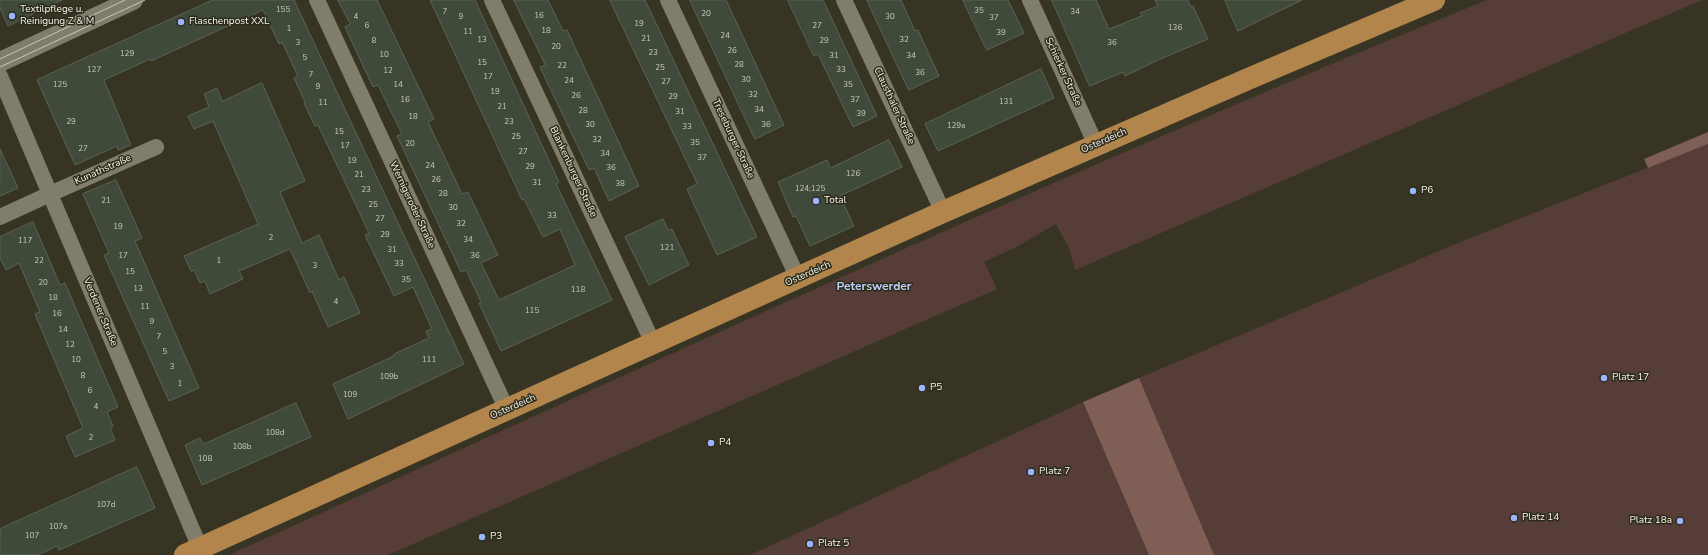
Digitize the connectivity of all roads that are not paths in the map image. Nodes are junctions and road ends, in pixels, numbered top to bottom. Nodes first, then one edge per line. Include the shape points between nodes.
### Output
1 (134, 0) edge
2 (317, 0) edge
3 (492, 0) edge
4 (668, 0) edge
5 (844, 0) edge
6 (1030, 0) edge
7 (1426, 2) edge
8 (0, 62) edge
9 (0, 76) edge
10 (1096, 145) junction
11 (156, 147) dead end
12 (50, 194) junction
13 (943, 212) junction
14 (0, 217) edge
15 (798, 278) junction
16 (654, 343) junction
17 (507, 410) junction
18 (193, 552) edge

1 - 8 street
2 - 17 street, Wernigeroder Straße
3 - 16 street, Blankenburger Straße
4 - 15 street, Treseburger Straße
5 - 13 street, Clausthaler Straße
6 - 10 street, Schierker Straße
7 - 10 main road, Osterdeich
9 - 12 street, Verdener Straße
10 - 13 main road, Osterdeich
11 - 12 street, Kunathstraße
12 - 14 street, Kunathstraße
12 - 18 street, Verdener Straße
13 - 15 main road, Osterdeich
15 - 16 main road, Osterdeich
16 - 17 main road, Osterdeich
17 - 18 main road, Osterdeich

